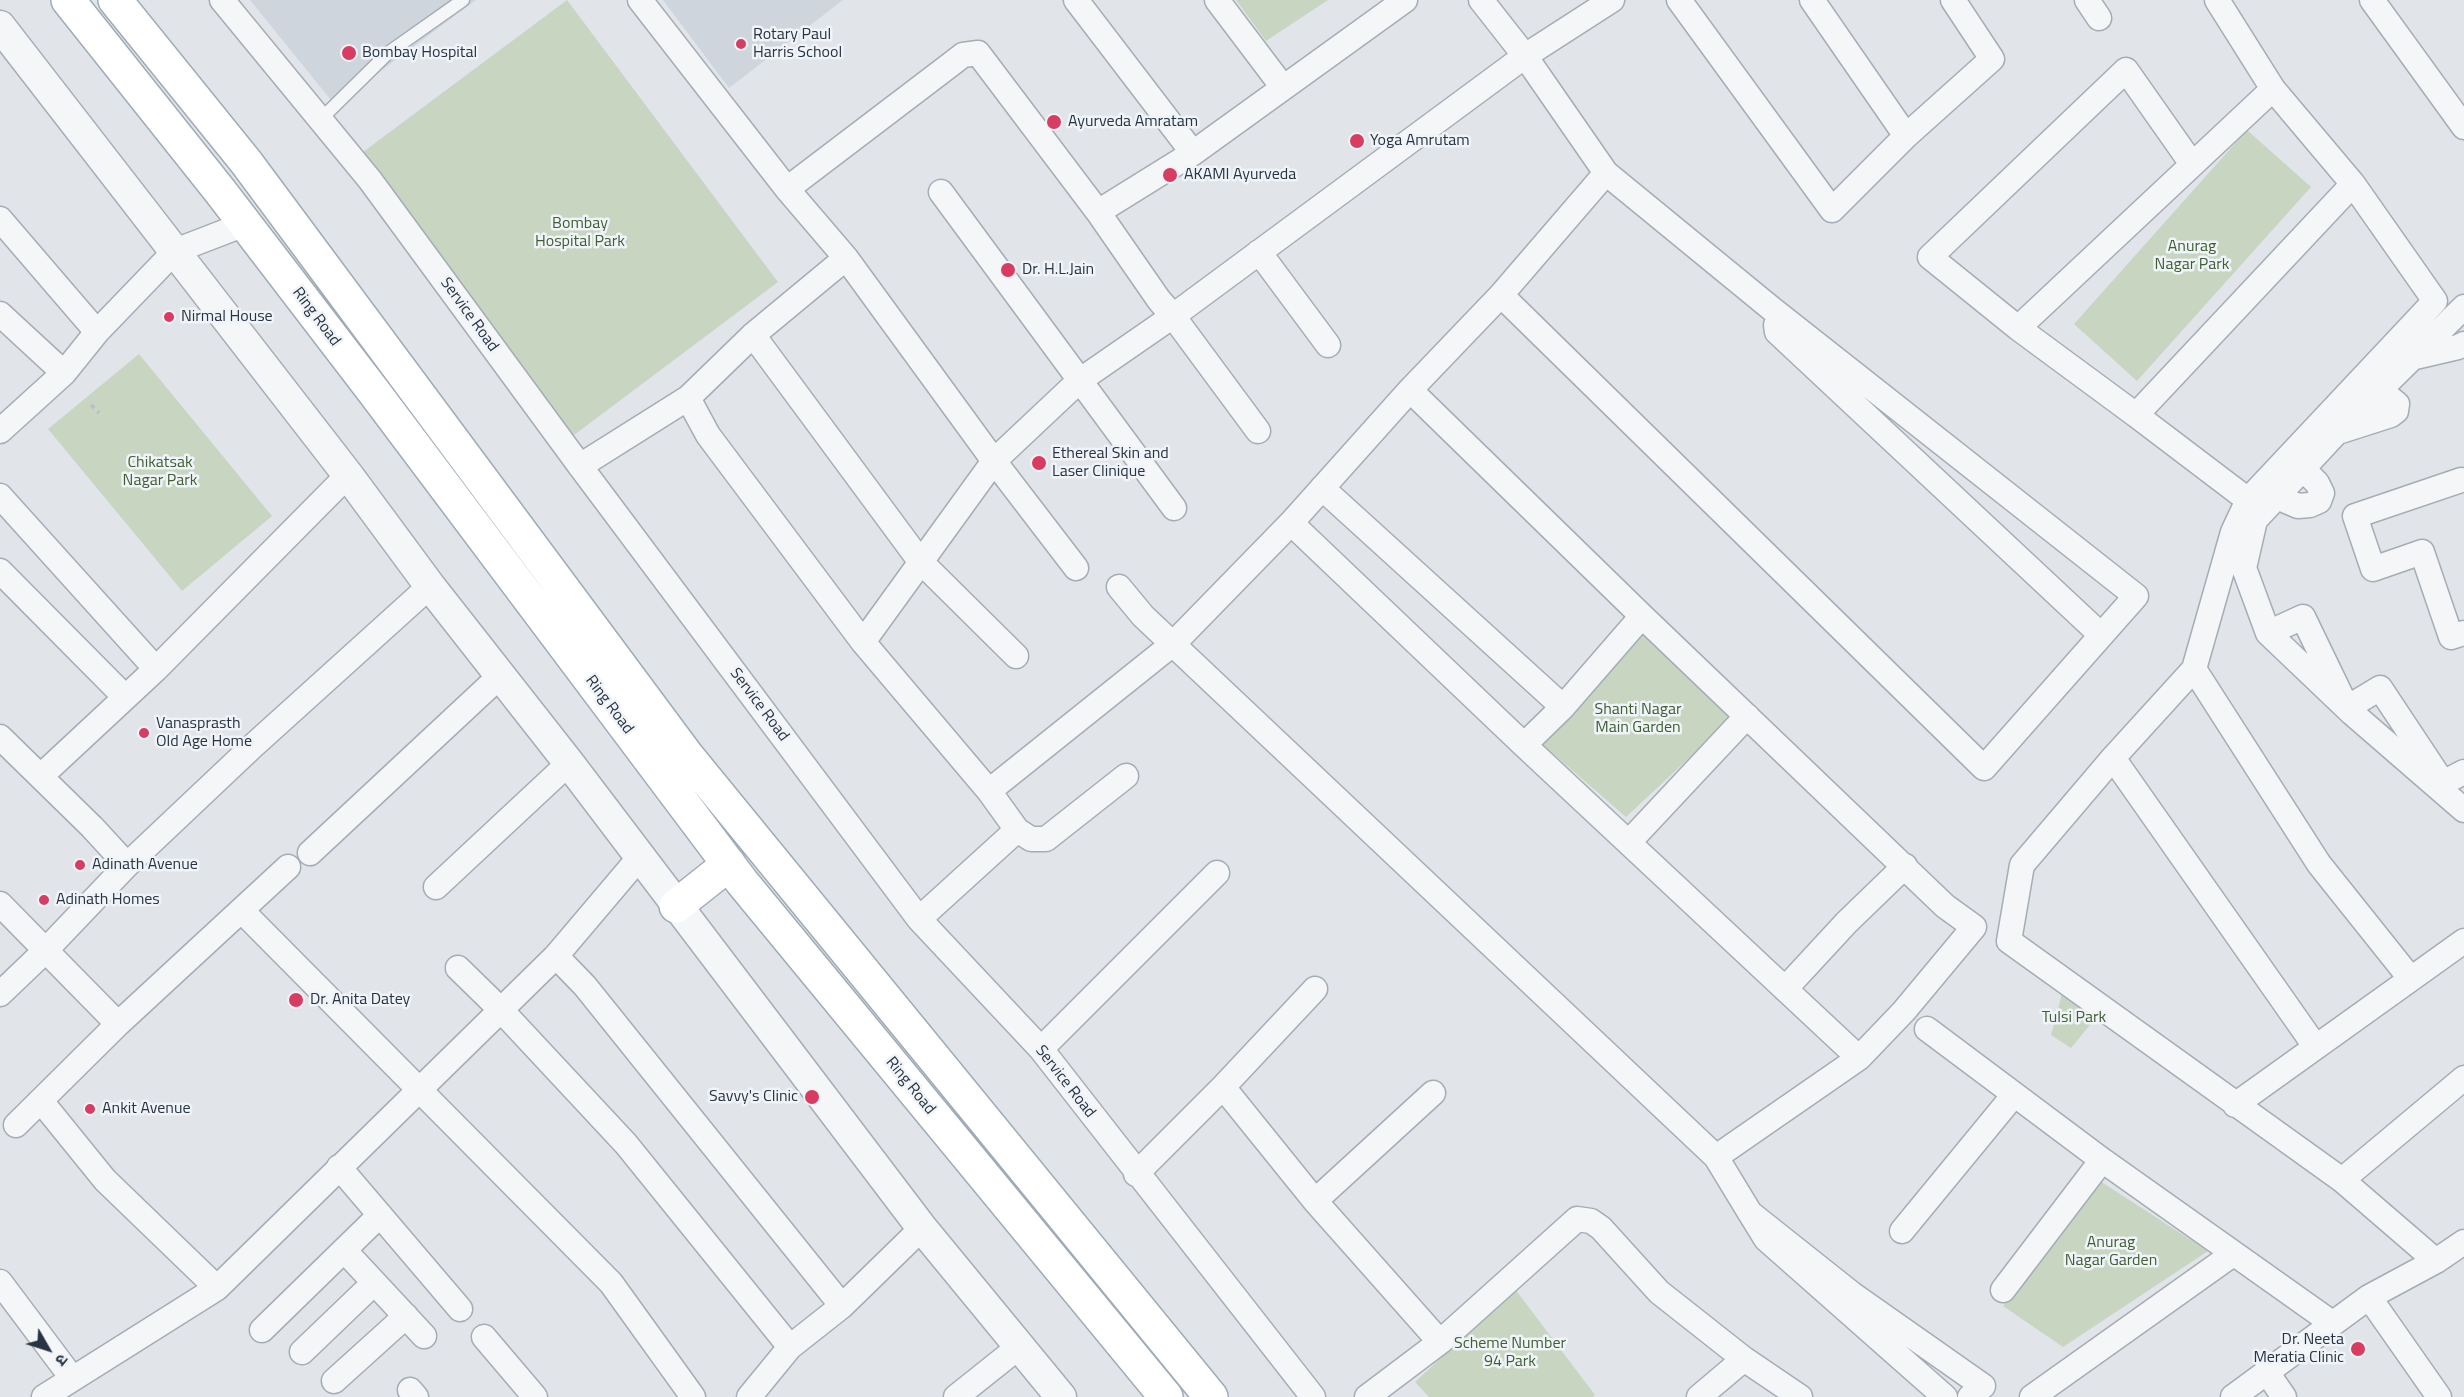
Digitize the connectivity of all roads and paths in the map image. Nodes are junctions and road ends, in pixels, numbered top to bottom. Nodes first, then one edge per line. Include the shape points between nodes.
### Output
1 (68, 0) edge
2 (115, 0) edge
3 (222, 0) edge
4 (463, 0) edge
5 (640, 0) edge
6 (1076, 0) edge
7 (1217, 0) edge
8 (1405, 0) edge
9 (1480, 0) edge
10 (1612, 0) edge
11 (1679, 0) edge
12 (1812, 0) edge
13 (1953, 0) edge
14 (2217, 0) edge
15 (2372, 0) edge
16 (0, 26) edge
17 (1525, 56) junction
18 (1282, 86) junction
19 (2273, 89) junction
20 (320, 120) junction
21 (2464, 127) edge
22 (1905, 136) junction
23 (1192, 153) junction
24 (2192, 164) junction
25 (1606, 173) junction
26 (2353, 184) junction
27 (787, 189) junction
28 (941, 192) dead end
29 (1098, 212) junction
30 (0, 219) edge
31 (245, 224) junction
32 (175, 251) junction
33 (1259, 252) junction
34 (846, 258) junction
35 (1501, 295) junction
36 (1772, 309) junction
37 (0, 314) edge
38 (1173, 316) junction
39 (2460, 319) edge
40 (2018, 328) junction
41 (98, 332) junction
42 (753, 335) junction
43 (2464, 344) edge
44 (1328, 345) dead end
45 (2413, 358) junction
46 (64, 373) junction
47 (1079, 381) junction
48 (1410, 390) junction
49 (688, 398) junction
50 (91, 405) dead end
51 (99, 413) dead end
52 (2136, 415) junction
53 (0, 431) edge
54 (1258, 431) dead end
55 (1903, 449) junction
56 (1960, 458) junction
57 (994, 460) junction
58 (580, 466) junction
59 (2303, 469) junction
60 (348, 475) junction
61 (2463, 480) edge
62 (1322, 488) junction
63 (0, 496) edge
64 (2277, 497) junction
65 (2248, 500) junction
66 (1174, 508) dead end
67 (1291, 523) junction
68 (2242, 537) junction
69 (920, 561) junction
70 (1076, 568) dead end
71 (0, 572) edge
72 (430, 586) junction
73 (1119, 587) dead end
74 (1642, 616) junction
75 (2268, 633) junction
76 (2464, 633) edge
77 (2101, 635) junction
78 (863, 642) junction
79 (1174, 644) junction
80 (1016, 656) dead end
81 (156, 669) junction
82 (2194, 669) junction
83 (500, 676) junction
84 (125, 697) junction
85 (1563, 706) junction
86 (2347, 708) junction
87 (1747, 716) junction
88 (0, 737) edge
89 (1524, 745) junction
90 (2114, 758) junction
91 (569, 764) junction
92 (2464, 772) edge
93 (41, 776) junction
94 (1126, 776) dead end
95 (2440, 786) junction
96 (989, 791) junction
97 (2464, 810) edge
98 (1017, 830) junction
99 (1629, 842) junction
100 (310, 853) dead end
101 (639, 858) junction
102 (729, 864) junction
103 (127, 865) junction
104 (1905, 866) junction
105 (288, 867) dead end
106 (1218, 873) dead end
107 (436, 887) dead end
108 (0, 904) edge
109 (676, 906) junction
110 (242, 910) junction
111 (919, 919) junction
112 (2464, 941) edge
113 (45, 951) junction
114 (556, 956) junction
115 (458, 968) dead end
116 (2410, 978) junction
117 (1785, 988) junction
118 (1315, 989) dead end
119 (0, 994) edge
120 (501, 1010) junction
121 (118, 1024) junction
122 (1927, 1029) dead end
123 (2315, 1046) junction
124 (1041, 1049) junction
125 (1859, 1058) junction
126 (2464, 1078) edge
127 (1223, 1087) junction
128 (420, 1089) junction
129 (1433, 1093) dead end
130 (2013, 1096) junction
131 (41, 1101) junction
132 (2235, 1105) junction
133 (16, 1125) dead end
134 (1716, 1157) junction
135 (2102, 1160) junction
136 (339, 1167) junction
137 (1136, 1174) junction
138 (2342, 1180) junction
139 (1315, 1201) junction
140 (1750, 1213) junction
141 (380, 1215) junction
142 (922, 1228) junction
143 (1902, 1231) dead end
144 (2464, 1242) edge
145 (344, 1250) junction
146 (2233, 1254) junction
147 (2436, 1261) junction
148 (0, 1282) edge
149 (374, 1283) junction
150 (217, 1288) junction
151 (2003, 1290) dead end
152 (2368, 1297) junction
153 (842, 1306) junction
154 (460, 1309) dead end
155 (406, 1316) junction
156 (2332, 1323) junction
157 (262, 1330) dead end
158 (424, 1336) dead end
159 (484, 1336) dead end
160 (1440, 1342) junction
161 (1020, 1346) junction
162 (790, 1347) junction
163 (302, 1352) dead end
164 (1744, 1359) junction
165 (2266, 1371) junction
166 (72, 1378) junction
167 (334, 1381) dead end
168 (44, 1397) edge
169 (535, 1397) edge
170 (693, 1397) edge
171 (749, 1397) edge
172 (956, 1397) edge
173 (1060, 1397) edge
174 (1166, 1397) edge
175 (1210, 1397) edge
176 (1314, 1397) edge
177 (1368, 1397) edge
178 (1699, 1397) edge
179 (1800, 1397) edge
180 (1945, 1397) edge
181 (1970, 1397) edge
182 (2032, 1397) edge
183 (2233, 1397) edge
184 (2284, 1397) edge
185 (2439, 1397) edge

1 - 31 main road, Ring Road
2 - 175 main road, Ring Road via 246,162 688,757
3 - 20 street, Service Road
4 - 20 lane via 388,53
5 - 27 street
6 - 23 street
7 - 18 street
8 - 18 street
9 - 17 street
10 - 17 street
11 - 22 street via 1832,210
12 - 22 street
13 - 22 street via 1992,59
14 - 19 street
15 - 21 street
16 - 32 street
17 - 25 street
17 - 33 street
18 - 23 street
19 - 24 street
19 - 26 street
20 - 58 street, Service Road via 370,180
23 - 29 street
24 - 40 street
24 - 40 street via 2126,70 1930,257
25 - 35 street
25 - 36 street
26 - 52 street
26 - 65 street via 2435,301
27 - 29 street via 963,55 978,53
27 - 34 street
28 - 47 street
29 - 38 street
30 - 41 street
31 - 32 street
31 - 102 main road, Ring Road
32 - 41 street
32 - 60 street
33 - 38 street
33 - 44 street
34 - 42 street
34 - 57 street
35 - 48 street
35 - 77 street via 1984,768
36 - 55 street via 1778,332
36 - 56 street
37 - 46 street
38 - 47 street
38 - 54 street
39 - 45 street
40 - 52 street
41 - 46 street
42 - 49 street
42 - 69 street
43 - 45 street
45 - 59 street
46 - 53 street
47 - 57 street
47 - 66 street
48 - 62 street
48 - 74 street
49 - 58 street
49 - 78 street via 708,435
50 - 51 path
52 - 65 street
55 - 56 street
55 - 77 street
56 - 77 street via 2136,597
57 - 69 street
57 - 70 street
58 - 111 street, Service Road
59 - 64 street
59 - 64 street via 2317,483 2322,493 2319,501 2298,506
60 - 72 street
60 - 81 street
61 - 76 street via 2355,516 2373,569 2422,552 2451,637
62 - 67 street
62 - 85 street
63 - 81 street
64 - 68 street
65 - 68 street
67 - 79 street
67 - 89 street
68 - 75 street via 2244,568
68 - 82 street
69 - 78 street
69 - 80 street
71 - 84 street
72 - 83 street
72 - 103 street
73 - 79 street
74 - 85 street
74 - 87 street
75 - 86 street
75 - 86 street via 2303,617
78 - 96 street
79 - 96 street
79 - 134 street
81 - 84 street
82 - 90 street
82 - 116 street via 2319,864
83 - 91 street
83 - 100 street
84 - 93 street
85 - 89 street
86 - 95 street
86 - 95 street via 2380,687
87 - 99 street
87 - 104 street
88 - 93 street
89 - 99 street
90 - 123 street
90 - 132 street via 2022,864 2009,941
91 - 101 street
91 - 107 street
92 - 95 street
93 - 103 street
94 - 98 street via 1046,839 1031,838
95 - 97 street
96 - 98 street
98 - 111 street
99 - 117 street
101 - 109 street
101 - 114 street
102 - 109 main road
102 - 174 main road, Ring Road
103 - 113 street
104 - 117 street
104 - 125 street via 1945,906 1974,927
105 - 110 street
106 - 124 street
108 - 113 street
109 - 142 street
110 - 121 street
110 - 128 street
111 - 124 street, Service Road
112 - 116 street
113 - 119 street
113 - 121 street
114 - 120 street
114 - 153 street via 592,995
115 - 120 street
116 - 123 street
117 - 125 street
118 - 127 street
120 - 128 street
120 - 162 street via 626,1144
121 - 131 street
122 - 130 street
123 - 132 street
124 - 137 street, Service Road
125 - 134 street
126 - 138 street
127 - 137 street
127 - 139 street
128 - 136 street
128 - 170 street via 611,1283
129 - 139 street
130 - 135 street
130 - 143 street
131 - 133 street
131 - 150 street via 105,1180
132 - 138 street
134 - 140 street
135 - 146 street
135 - 151 street
136 - 141 street
136 - 150 street
137 - 176 street, Service Road
138 - 147 street
139 - 160 street
140 - 180 street via 1766,1239
140 - 181 street via 1852,1294 1983,1386
141 - 145 street
141 - 154 street
142 - 153 street
142 - 161 street
144 - 147 street
145 - 149 street
145 - 157 street
146 - 156 street
146 - 182 street
147 - 152 street
148 - 166 street
149 - 155 street
149 - 163 street
150 - 166 street
152 - 156 street
152 - 185 street
153 - 162 street
155 - 158 street
155 - 167 street
156 - 165 street
159 - 169 street
160 - 164 street via 1577,1219 1591,1221 1601,1228 1659,1292
160 - 177 street
161 - 172 street
161 - 173 street
162 - 171 street
164 - 178 street
164 - 179 street
165 - 183 street
165 - 184 street
166 - 168 street

